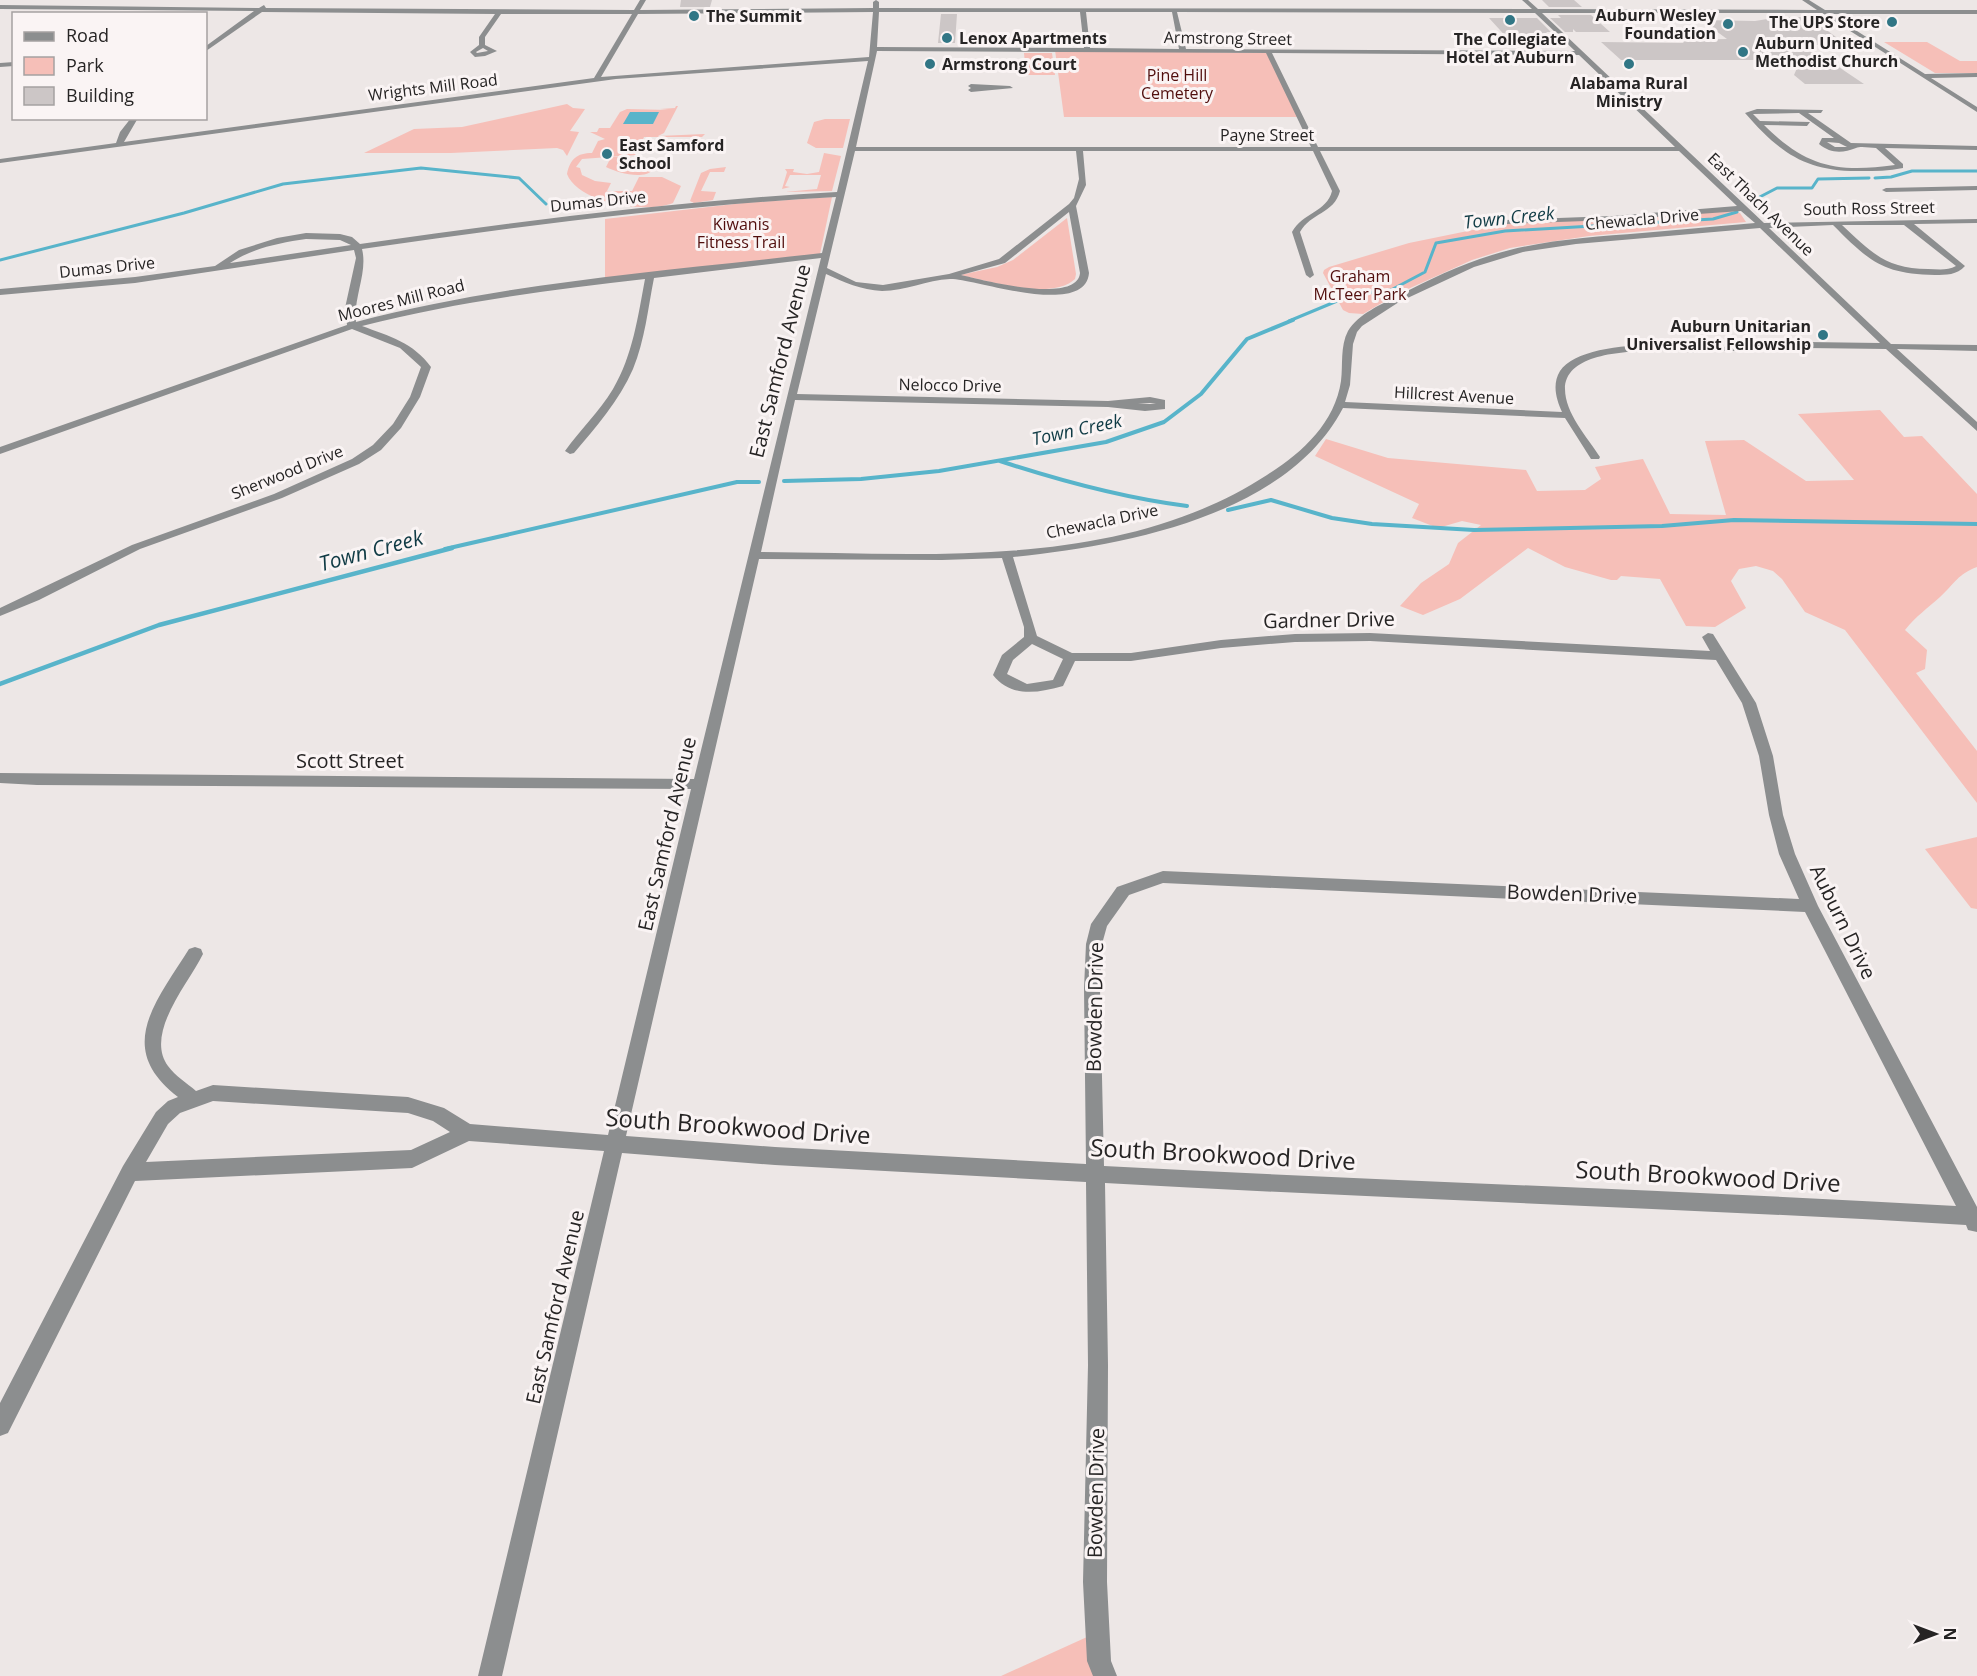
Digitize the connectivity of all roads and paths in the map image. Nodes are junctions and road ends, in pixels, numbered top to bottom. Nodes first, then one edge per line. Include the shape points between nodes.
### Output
1 (138, 0) edge
2 (643, 0) edge
3 (876, 0) edge
4 (1180, 0) edge
5 (1525, 0) edge
6 (1804, 0) edge
7 (269, 3) dead end
8 (0, 7) edge
9 (127, 7) junction
10 (261, 8) junction
11 (875, 10) junction
12 (1083, 10) junction
13 (1174, 10) junction
14 (1183, 10) junction
15 (634, 11) junction
16 (1536, 11) junction
17 (120, 12) edge
18 (499, 12) junction
19 (1823, 12) junction
20 (1977, 12) edge
21 (482, 46) dead end
22 (207, 48) edge
23 (874, 49) junction
24 (1087, 51) junction
25 (1183, 51) junction
26 (1269, 53) junction
27 (1581, 53) junction
28 (872, 59) junction
29 (1977, 75) edge
30 (1922, 76) junction
31 (596, 80) junction
32 (1977, 110) edge
33 (1801, 111) junction
34 (1821, 111) dead end
35 (133, 120) edge
36 (1759, 123) junction
37 (1807, 124) dead end
38 (1842, 141) junction
39 (119, 144) junction
40 (1852, 145) junction
41 (1878, 146) junction
42 (1314, 148) junction
43 (1977, 148) edge
44 (853, 149) junction
45 (1078, 149) junction
46 (1682, 149) junction
47 (0, 161) edge
48 (1977, 188) edge
49 (1886, 190) dead end
50 (842, 194) junction
51 (1072, 206) junction
52 (1743, 208) junction
53 (1977, 221) edge
54 (1506, 222) dead end
55 (1907, 223) junction
56 (1836, 224) junction
57 (1762, 226) junction
58 (357, 246) junction
59 (825, 262) junction
60 (217, 268) junction
61 (1310, 275) dead end
62 (650, 276) junction
63 (950, 276) junction
64 (0, 292) edge
65 (352, 326) junction
66 (1889, 347) junction
67 (1977, 348) edge
68 (1727, 349) dead end
69 (1700, 350) dead end
70 (791, 397) junction
71 (1108, 404) dead end
72 (1338, 405) junction
73 (1569, 415) junction
74 (1977, 428) edge
75 (0, 451) edge
76 (570, 451) dead end
77 (1595, 457) dead end
78 (754, 555) junction
79 (1007, 555) junction
80 (0, 612) edge
81 (1708, 637) dead end
82 (1031, 638) junction
83 (1720, 656) junction
84 (1070, 657) junction
85 (0, 778) edge
86 (700, 784) junction
87 (1810, 906) junction
88 (195, 954) dead end
89 (193, 1099) junction
90 (467, 1132) junction
91 (614, 1145) junction
92 (130, 1172) junction
93 (1094, 1174) junction
94 (1975, 1219) edge
95 (0, 1425) edge
96 (490, 1676) edge
97 (1105, 1676) edge

1 - 9 street
2 - 15 street
3 - 11 street, East Samford Avenue
4 - 14 street
5 - 16 street, East Thach Avenue
6 - 19 street
7 - 10 street
8 - 9 street
9 - 10 street
9 - 17 street
10 - 18 street
10 - 22 street
11 - 12 street
11 - 15 street
11 - 23 street, East Samford Avenue
12 - 13 street
12 - 24 street
13 - 14 street
13 - 25 street
14 - 16 street
15 - 18 street
15 - 31 street
16 - 19 street
16 - 27 street, East Thach Avenue
18 - 21 street via 482,37
19 - 20 street
19 - 30 street
23 - 24 street, Armstrong Street
23 - 28 street, East Samford Avenue
24 - 25 street, Armstrong Street
25 - 26 street, Armstrong Street
26 - 27 street, Armstrong Street
26 - 42 street
27 - 46 street, East Thach Avenue
28 - 31 street, Wrights Mill Road
28 - 44 street, East Samford Avenue
29 - 30 street
30 - 32 street
31 - 39 street, Wrights Mill Road
33 - 34 street
33 - 36 street via 1749,112
33 - 38 street
35 - 39 street
36 - 37 street
36 - 41 street via 1797,157 1810,162 1847,168 1900,166
38 - 40 street
38 - 40 street via 1822,143 1843,150
39 - 47 street, Wrights Mill Road
40 - 41 street
41 - 43 street
42 - 45 street, Payne Street
42 - 46 street, Payne Street
42 - 61 street via 1336,191 1332,204 1306,219 1296,232
44 - 45 street, Payne Street
44 - 50 street, East Samford Avenue
45 - 51 street via 1083,190
46 - 52 street, East Thach Avenue
48 - 49 street
50 - 58 street, Dumas Drive via 740,200
50 - 59 street, East Samford Avenue
51 - 63 street via 1002,261
51 - 63 street via 1084,274 1079,285 1033,291
52 - 54 street
52 - 57 street, East Thach Avenue
53 - 55 street, South Ross Street
55 - 56 street, South Ross Street
55 - 56 street via 1961,266 1948,272 1898,272 1886,267
56 - 57 street, South Ross Street
57 - 66 street, East Thach Avenue
57 - 72 street, Chewacla Drive via 1548,244 1482,260 1448,274 1380,310 1353,331 1346,355 1345,387
58 - 60 street, Dumas Drive
58 - 60 street, Dumas Drive via 340,237 280,240 242,252
58 - 65 street via 360,258 350,308
59 - 62 street, Moores Mill Road
59 - 63 street via 854,284 883,288
59 - 70 street, East Samford Avenue
60 - 64 street, Dumas Drive
62 - 65 street, Moores Mill Road via 453,301
62 - 76 street via 629,368 606,406
65 - 75 street, Moores Mill Road
65 - 80 street, Sherwood Drive via 401,345 426,367 423,381 382,443 356,462 313,482 139,546 36,599
66 - 67 street
66 - 68 street via 1807,345
66 - 74 street, East Thach Avenue
69 - 73 street via 1621,349 1578,362 1566,372 1560,385
70 - 71 street, Nelocco Drive
70 - 78 street, East Samford Avenue
72 - 73 street, Hillcrest Avenue
72 - 79 street, Chewacla Drive via 1311,446 1262,484 1228,502 1131,535
73 - 77 street
78 - 79 street, Chewacla Drive
78 - 86 street, East Samford Avenue
79 - 82 street
81 - 83 street, Auburn Drive
82 - 84 street, Gardner Drive
82 - 84 street via 1007,658 1000,675 1014,687 1038,689 1058,683
83 - 84 street, Gardner Drive via 1370,637 1221,644 1131,657
83 - 87 street, Auburn Drive via 1749,703 1766,756 1787,854
85 - 86 street, Scott Street
86 - 91 street, East Samford Avenue
87 - 93 street, Bowden Drive via 1163,877 1123,891 1099,924 1094,944
87 - 94 street, Auburn Drive
88 - 89 street via 164,1006 151,1049 159,1069
89 - 90 street, South Brookwood Drive via 213,1093 408,1106 438,1114
89 - 92 street, South Brookwood Drive via 174,1107 162,1118
90 - 91 street, South Brookwood Drive
90 - 92 street via 412,1159
91 - 93 street, South Brookwood Drive
91 - 96 street, East Samford Avenue
92 - 95 street
93 - 94 street, South Brookwood Drive via 1728,1202
93 - 97 street, Bowden Drive via 1098,1365 1095,1582 1099,1661

